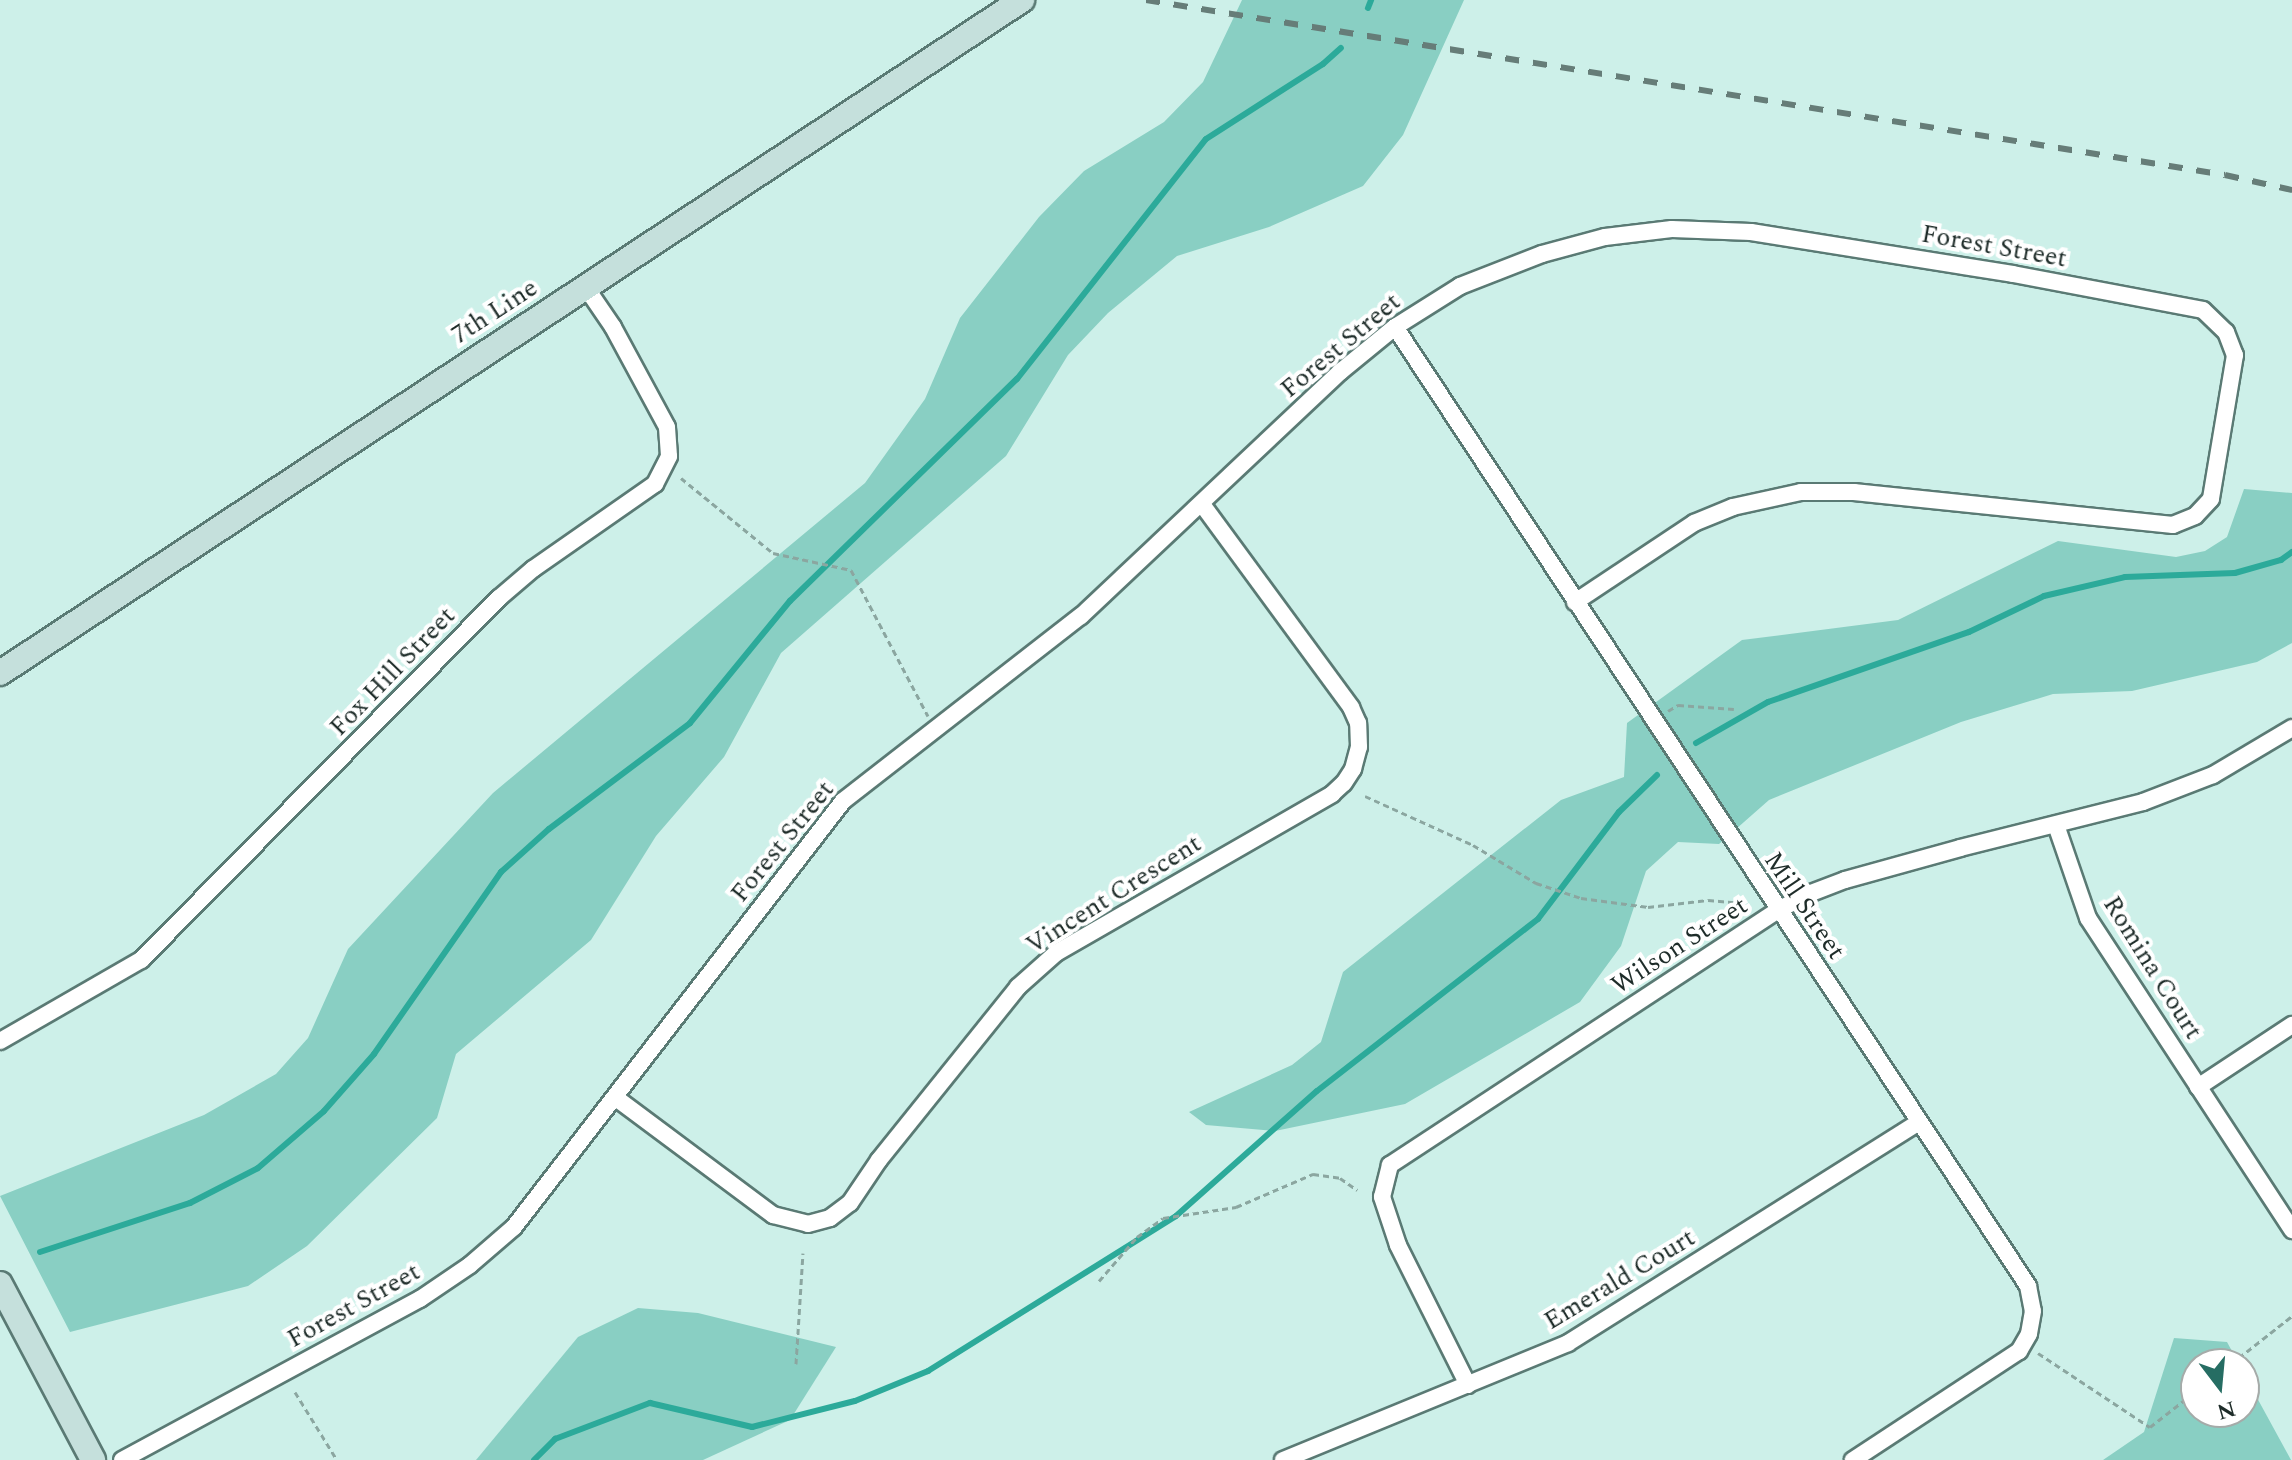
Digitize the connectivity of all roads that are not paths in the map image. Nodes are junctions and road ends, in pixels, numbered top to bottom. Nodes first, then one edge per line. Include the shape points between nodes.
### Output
1 (1022, 0) edge
2 (585, 286) junction
3 (1395, 327) junction
4 (1202, 504) junction
5 (1575, 602) junction
6 (0, 673) edge
7 (2292, 728) edge
8 (2056, 825) junction
9 (1778, 910) junction
10 (2292, 1025) edge
11 (0, 1041) edge
12 (2198, 1087) junction
13 (616, 1098) junction
14 (1918, 1123) junction
15 (2292, 1230) edge
16 (0, 1284) edge
17 (1468, 1385) junction
18 (93, 1460) edge
19 (122, 1460) edge
20 (1283, 1460) edge
21 (1853, 1460) edge

1 - 2 street, 7th Line
2 - 6 street, 7th Line
2 - 11 street, Fox Hill Street via 667,427 669,456 655,484 499,598 141,960
3 - 4 street, Forest Street via 1340,372
3 - 5 street, Mill Street
3 - 5 street, Forest Street via 1460,286 1542,254 1605,237 1672,229 1751,232 2013,274 2203,310 2226,332 2235,355 2211,499 2195,516 2173,525 1854,492 1801,492 1733,507 1694,523
4 - 13 street, Forest Street via 1081,616 843,801
4 - 13 street, Vincent Crescent via 1353,711 1360,739 1357,759 1338,790 1056,953 1018,987 850,1203 830,1218 796,1223 773,1215
5 - 9 street, Mill Street
7 - 8 street, Wilson Street via 2213,775 2171,793
8 - 9 street, Wilson Street via 1845,880
8 - 12 street, Romina Court via 2088,918
9 - 14 street, Mill Street
9 - 17 street, Wilson Street via 1390,1165 1382,1197 1398,1245
10 - 12 street
12 - 15 street, Romina Court
13 - 19 street, Forest Street via 514,1227 470,1265 420,1299
14 - 17 street, Emerald Court via 1568,1343
14 - 21 street, Mill Street via 2028,1286 2033,1311 2029,1334 2019,1351 2000,1365
16 - 18 street
17 - 20 street, Emerald Court

